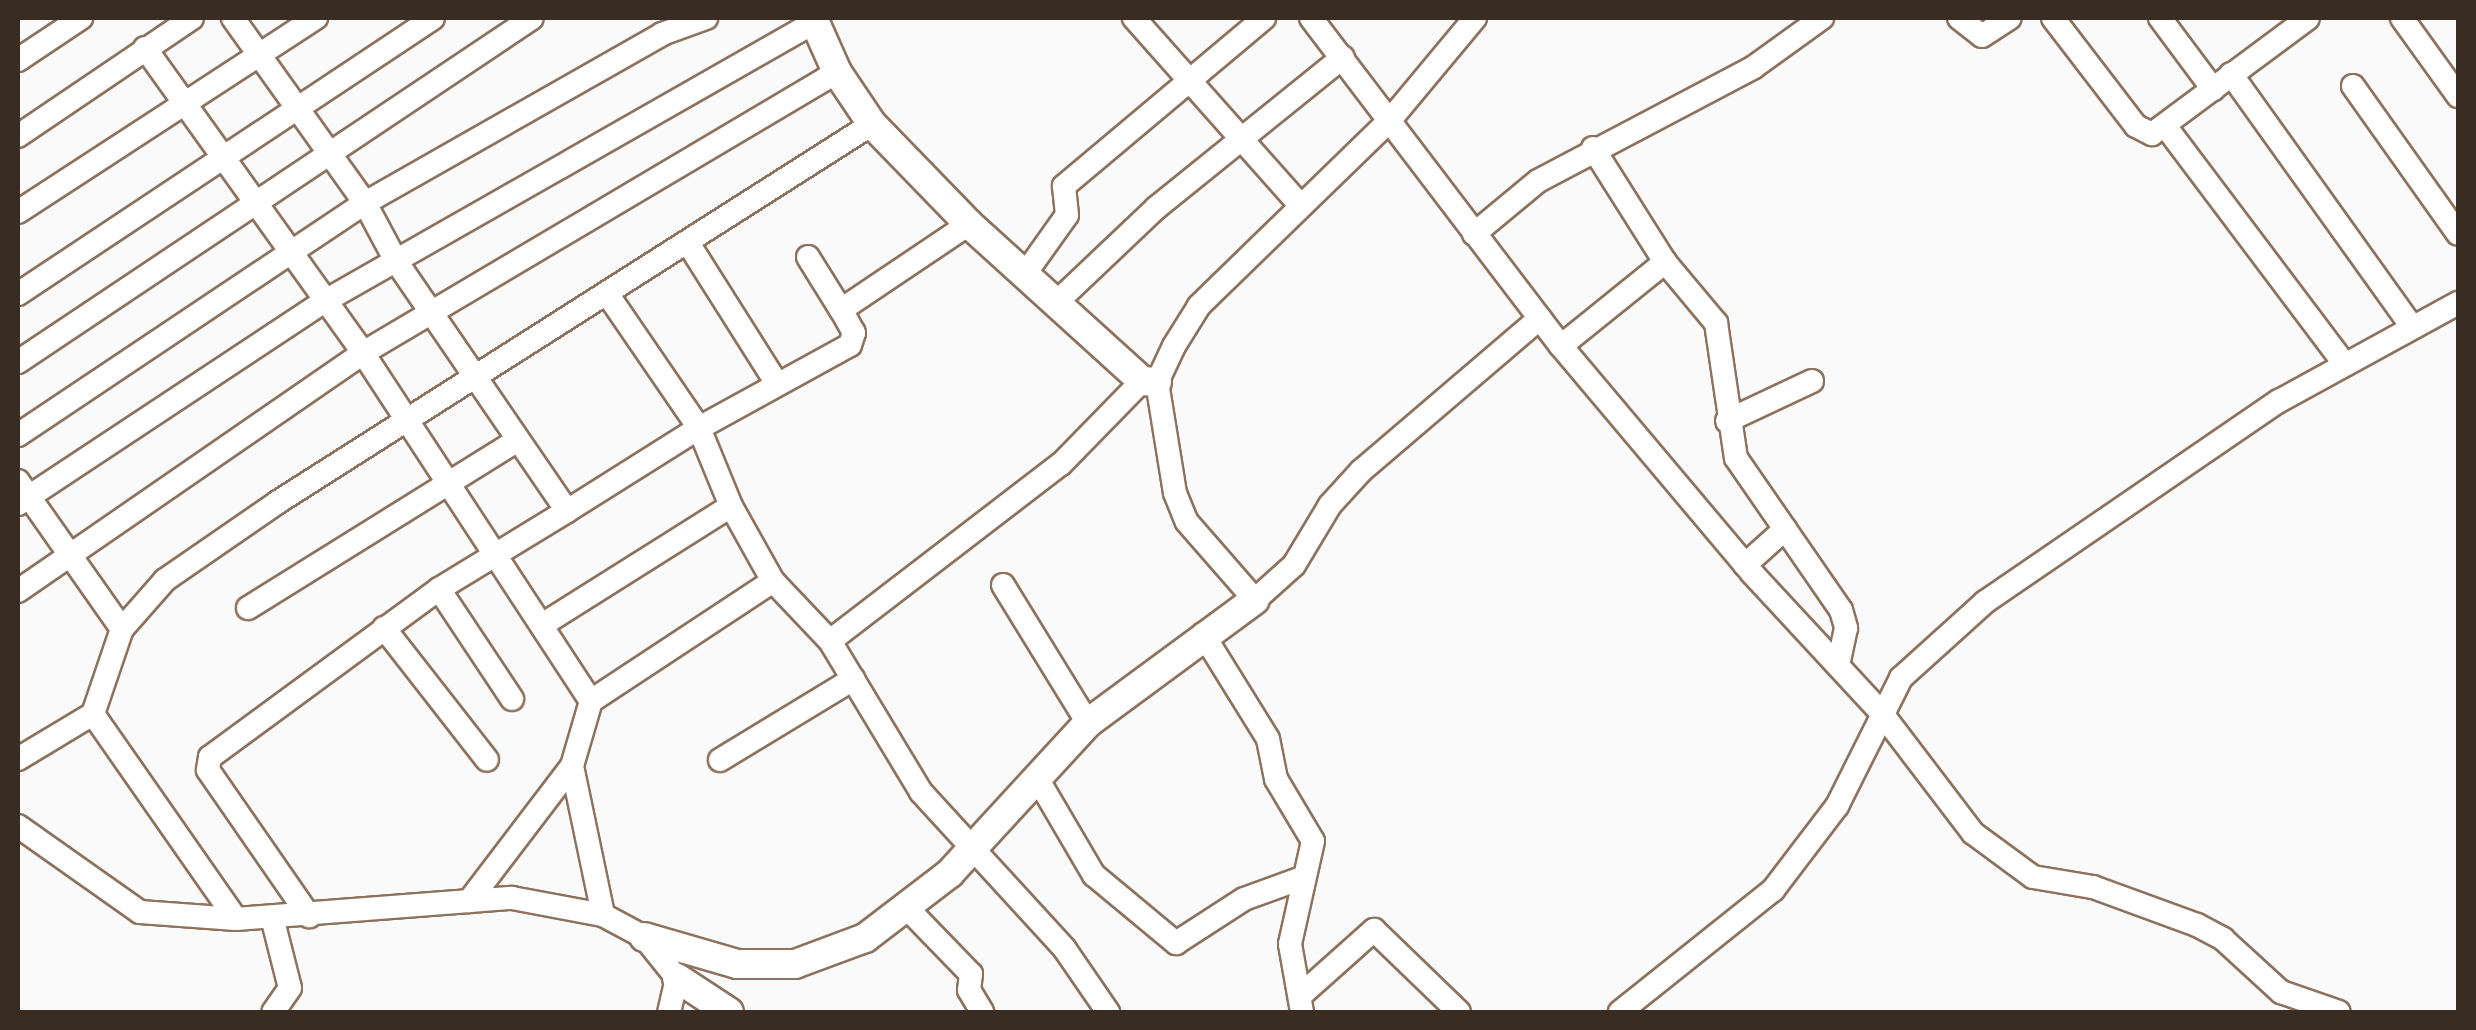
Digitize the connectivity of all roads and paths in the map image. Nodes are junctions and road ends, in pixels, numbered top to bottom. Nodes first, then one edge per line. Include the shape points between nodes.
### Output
1 (81, 18) edge
2 (192, 18) edge
3 (233, 18) edge
4 (316, 18) edge
5 (433, 18) edge
6 (532, 18) edge
7 (706, 18) edge
8 (1134, 18) edge
9 (1264, 18) edge
10 (1311, 18) edge
11 (1475, 18) edge
12 (1822, 18) edge
13 (1959, 18) edge
14 (2010, 18) edge
15 (2054, 18) edge
16 (2160, 18) edge
17 (2402, 18) edge
18 (2302, 19) edge
19 (814, 20) edge
20 (144, 48) junction
21 (258, 53) junction
22 (1343, 57) junction
23 (18, 60) edge
24 (837, 72) junction
25 (1188, 80) junction
26 (2222, 82) junction
27 (2353, 86) dead end
28 (2458, 96) edge
29 (182, 102) junction
30 (295, 106) junction
31 (1390, 120) junction
32 (872, 124) junction
33 (2166, 127) junction
34 (18, 136) edge
35 (1240, 139) junction
36 (1593, 148) junction
37 (328, 154) junction
38 (219, 156) junction
39 (252, 203) junction
40 (365, 203) junction
41 (1300, 205) junction
42 (18, 212) edge
43 (969, 224) junction
44 (1474, 234) junction
45 (2458, 234) edge
46 (688, 243) junction
47 (288, 252) junction
48 (808, 257) dead end
49 (396, 261) junction
50 (1666, 262) junction
51 (1025, 274) junction
52 (18, 294) edge
53 (608, 295) junction
54 (326, 301) junction
55 (1057, 302) junction
56 (2458, 303) edge
57 (841, 310) junction
58 (434, 315) junction
59 (1540, 318) junction
60 (2412, 327) junction
61 (1561, 346) junction
62 (362, 353) junction
63 (18, 362) edge
64 (2343, 362) junction
65 (476, 377) junction
66 (1812, 381) dead end
67 (776, 382) junction
68 (1150, 382) junction
69 (1726, 421) junction
70 (406, 422) junction
71 (699, 428) junction
72 (18, 435) edge
73 (518, 440) junction
74 (448, 483) junction
75 (21, 494) edge
76 (731, 506) junction
77 (567, 511) junction
78 (1785, 528) junction
79 (493, 553) junction
80 (65, 556) junction
81 (1745, 565) junction
82 (774, 581) junction
83 (1003, 585) dead end
84 (439, 589) junction
85 (18, 590) edge
86 (1255, 600) junction
87 (248, 608) dead end
88 (542, 625) junction
89 (384, 628) junction
90 (122, 630) junction
91 (1202, 634) junction
92 (830, 641) junction
93 (1838, 666) junction
94 (853, 679) junction
95 (512, 699) dead end
96 (591, 700) junction
97 (1880, 711) junction
98 (93, 714) junction
99 (1088, 723) junction
100 (18, 759) edge
101 (487, 760) dead end
102 (720, 760) dead end
103 (572, 766) junction
104 (1037, 778) junction
105 (18, 826) edge
106 (970, 848) junction
107 (1302, 878) junction
108 (469, 901) junction
109 (908, 908) junction
110 (602, 915) junction
111 (308, 916) junction
112 (272, 917) junction
113 (236, 919) junction
114 (644, 937) junction
115 (677, 978) junction
116 (1301, 1004) edge
117 (1630, 1010) edge
118 (273, 1012) edge
119 (669, 1012) edge
120 (728, 1012) edge
121 (982, 1012) edge
122 (1108, 1012) edge
123 (1459, 1012) edge
124 (2338, 1012) edge

1 - 23 street
2 - 20 street
3 - 21 street
4 - 21 street
5 - 30 street
6 - 37 street
7 - 40 street via 662,34
8 - 25 street
9 - 25 street
10 - 22 street
11 - 31 street
12 - 36 street via 1754,67
13 - 14 street via 1982,36
15 - 33 street via 2136,126 2152,134
16 - 26 street
17 - 28 street
18 - 26 street
19 - 24 street
19 - 49 street
20 - 29 street
20 - 34 street
21 - 29 street
21 - 30 street
22 - 31 street
22 - 35 street
24 - 32 street
24 - 58 street
25 - 35 street
25 - 51 street via 1064,186 1067,215
26 - 33 street
26 - 60 street
27 - 45 street
29 - 38 street
29 - 42 street
30 - 37 street
30 - 38 street
31 - 41 street
31 - 44 street
32 - 43 street
32 - 46 street
33 - 64 street
35 - 41 street
35 - 55 street
36 - 44 street via 1538,181
36 - 50 street
37 - 39 street
37 - 40 street
38 - 39 street
38 - 52 street
39 - 47 street
39 - 63 street
40 - 47 street
40 - 49 street
41 - 68 street via 1199,306
43 - 51 street
43 - 57 street
44 - 59 street
46 - 53 street
46 - 67 street
47 - 54 street
47 - 72 street
48 - 57 street
49 - 54 street
49 - 58 street
50 - 61 street
50 - 69 street via 1716,323
51 - 55 street
53 - 65 street
53 - 71 street
54 - 62 street
54 - 75 street
55 - 68 street
56 - 60 street
57 - 67 street via 854,332 850,345
58 - 62 street
58 - 65 street
59 - 61 street
59 - 86 street via 1361,471 1330,506 1294,566
60 - 64 street
61 - 81 street
62 - 70 street
62 - 80 street
64 - 97 street via 1985,602 1922,655
65 - 70 street
65 - 73 street
66 - 69 street
67 - 71 street
68 - 86 street via 1187,522
68 - 92 street via 1061,464
69 - 78 street via 1736,458
70 - 74 street
70 - 90 street via 165,580
71 - 76 street
71 - 77 street
73 - 74 street
73 - 77 street
74 - 79 street
74 - 87 street
75 - 80 street
76 - 82 street
76 - 88 street
77 - 79 street
78 - 81 street
78 - 93 street via 1841,610 1846,628
79 - 84 street
79 - 88 street
80 - 85 street
80 - 90 street
81 - 93 street
82 - 92 street
82 - 96 street
83 - 99 street
84 - 89 street
84 - 95 street
86 - 91 street
88 - 96 street
89 - 101 street
89 - 111 street via 210,757 208,770
90 - 98 street
91 - 99 street
91 - 107 street via 1268,740 1276,778 1313,841 1313,860
92 - 94 street
93 - 97 street
94 - 102 street
94 - 106 street via 921,792
96 - 103 street
97 - 117 street via 1811,844 1750,911
97 - 124 street via 2000,859 2033,877 2093,887 2197,925 2223,939 2281,992
98 - 100 street
98 - 113 street
99 - 104 street
103 - 108 street
103 - 110 street
104 - 106 street
104 - 107 street via 1094,875 1176,944 1244,900
105 - 113 street via 140,912
106 - 109 street
106 - 122 street via 1064,948
107 - 116 street via 1290,944
108 - 110 street via 512,898
108 - 111 street
109 - 114 street via 865,938 795,964 737,964
109 - 121 street via 971,974 968,990
110 - 114 street
111 - 112 street
112 - 113 street
112 - 118 street via 290,988
114 - 115 street
115 - 119 street
115 - 120 street
116 - 123 street via 1374,930

